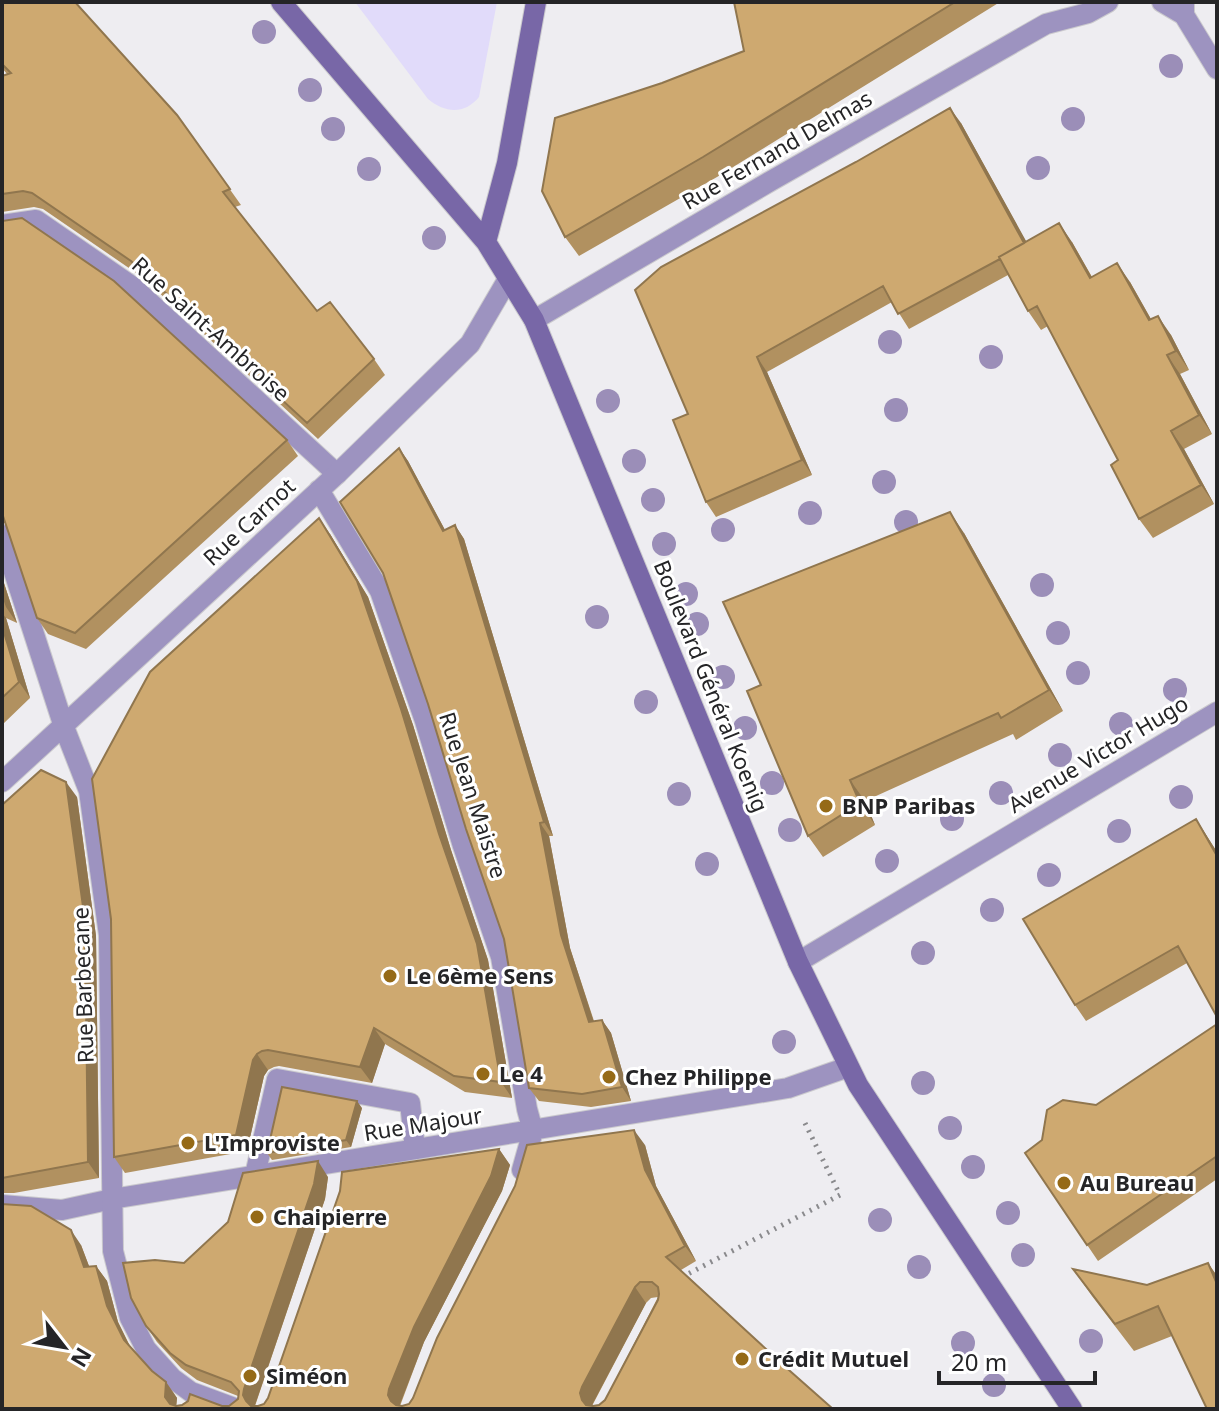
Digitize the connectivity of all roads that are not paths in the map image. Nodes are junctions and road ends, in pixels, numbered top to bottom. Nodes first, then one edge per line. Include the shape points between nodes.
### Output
1 (281, 2) edge
2 (536, 2) edge
3 (1061, 2) edge
4 (1108, 2) edge
5 (1162, 2) edge
6 (1184, 8) edge
7 (1046, 24) junction
8 (1217, 69) edge
9 (2, 225) edge
10 (486, 242) junction
11 (508, 279) junction
12 (534, 320) junction
13 (337, 474) junction
14 (319, 490) junction
15 (2, 535) edge
16 (1217, 712) edge
17 (64, 727) junction
18 (2, 782) edge
19 (798, 962) junction
20 (848, 1067) junction
21 (533, 1131) junction
22 (415, 1149) junction
23 (255, 1175) junction
24 (518, 1183) edge
25 (112, 1199) junction
26 (2, 1205) edge
27 (189, 1400) edge
28 (237, 1409) edge
29 (1072, 1409) edge

1 - 10 main road, Boulevard Général Koenig
2 - 10 main road via 507,163
3 - 7 street, Rue Fernand Delmas
4 - 7 street, Rue Fernand Delmas
5 - 6 street
6 - 8 street
7 - 12 street, Rue Fernand Delmas
9 - 13 street, Rue Saint-Ambroise via 36,220 133,287
10 - 11 main road, Boulevard Général Koenig
11 - 12 main road, Boulevard Général Koenig
11 - 13 street, Rue Carnot via 470,344
12 - 19 main road, Boulevard Général Koenig
13 - 14 street, Rue Carnot
14 - 17 street, Rue Carnot
14 - 21 street, Rue Jean Maistre via 380,591 425,721 501,957
15 - 17 street, Rue Barbecane
16 - 19 street, Avenue Victor Hugo
17 - 18 street, Rue Carnot
17 - 25 street, Rue Barbecane via 89,791 109,935
19 - 20 main road, Boulevard Général Koenig
20 - 21 street, Rue Majour via 788,1088
20 - 29 main road, Boulevard Général Koenig
21 - 22 street, Rue Majour
21 - 24 street
22 - 23 street, Rue Majour via 343,1167
22 - 23 street via 410,1103 277,1079
23 - 25 street, Rue Majour
25 - 26 street, Rue Majour via 62,1210
25 - 27 street, Rue Barbecane via 113,1251 130,1318 146,1349
27 - 28 street

